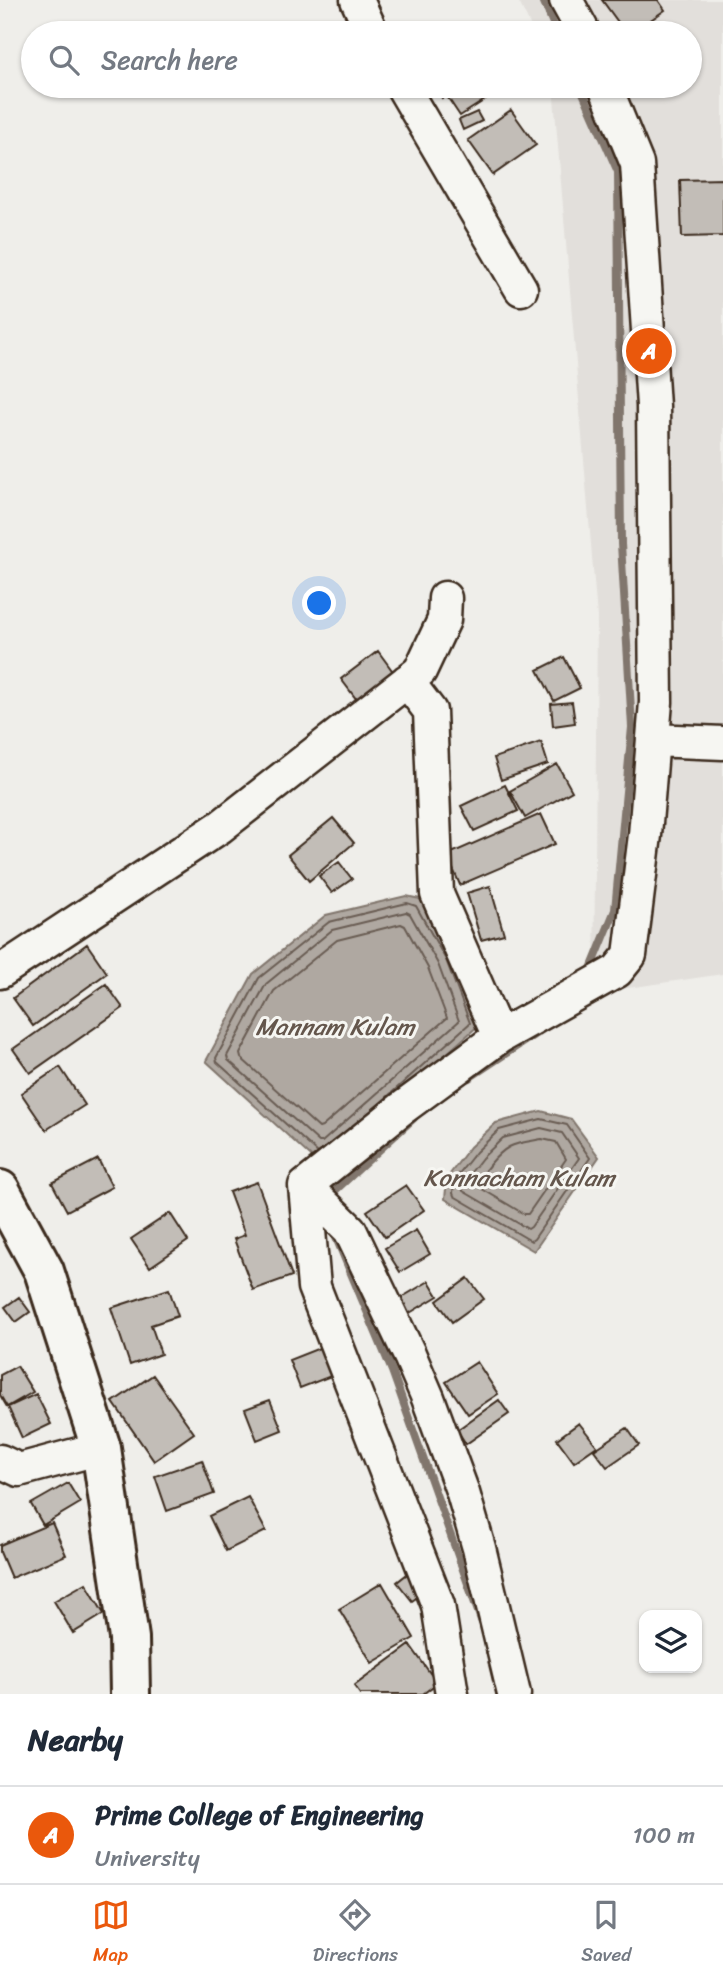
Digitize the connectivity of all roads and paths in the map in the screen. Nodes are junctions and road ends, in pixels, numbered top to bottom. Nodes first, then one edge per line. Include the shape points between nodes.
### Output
1 (357, 0) edge
2 (566, 0) edge
3 (367, 21) edge
4 (577, 21) edge
5 (409, 98) edge
6 (610, 98) edge
7 (521, 289) dead end
8 (445, 598) dead end
9 (407, 681) junction
10 (653, 740) junction
11 (723, 743) edge
12 (0, 972) edge
13 (499, 1037) junction
14 (0, 1190) edge
15 (316, 1197) junction
16 (102, 1448) junction
17 (0, 1461) edge
18 (130, 1694) edge
19 (452, 1694) edge
20 (514, 1694) edge

1 - 3 street
2 - 4 street
5 - 7 street
6 - 10 street via 638,164 653,405
8 - 9 street via 444,620 420,671
9 - 12 street via 220,827
9 - 13 street via 430,711 437,894
10 - 11 street
10 - 13 street via 631,955 617,971
13 - 15 street via 401,1109
14 - 16 main road via 44,1271
15 - 19 street via 314,1287 438,1605
15 - 20 street via 350,1230 428,1398 479,1548
16 - 17 street via 19,1470
16 - 18 main road via 129,1638

